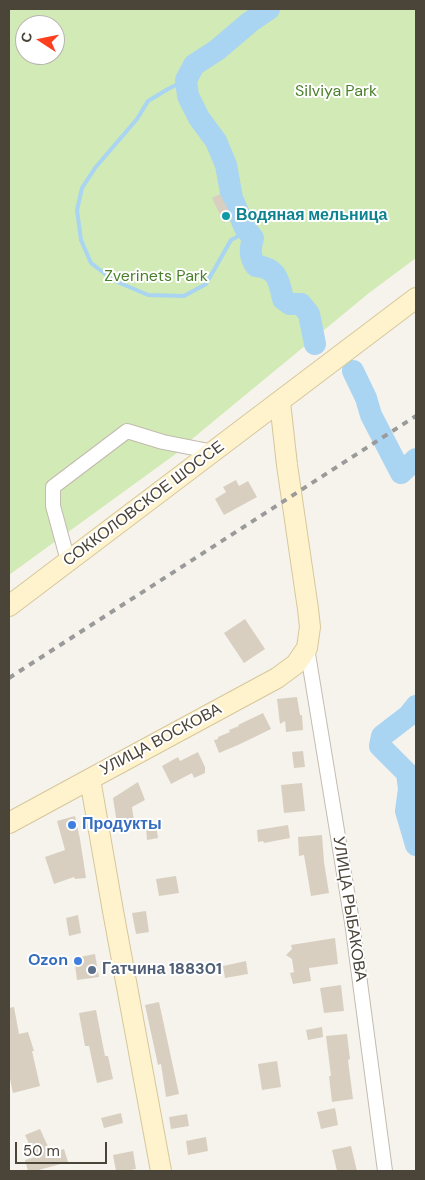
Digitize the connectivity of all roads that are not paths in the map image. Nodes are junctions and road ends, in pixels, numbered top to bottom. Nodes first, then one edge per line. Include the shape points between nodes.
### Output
1 (416, 298) edge
2 (280, 402) junction
3 (214, 452) junction
4 (68, 561) junction
5 (9, 606) edge
6 (304, 661) junction
7 (90, 778) junction
8 (9, 823) edge
9 (161, 1171) edge
10 (385, 1171) edge

1 - 2 main road, СОККОЛОВСКОЕ ШОССЕ
2 - 3 main road, СОККОЛОВСКОЕ ШОССЕ
2 - 6 main road via 286,465 308,601 310,627
3 - 4 main road, СОККОЛОВСКОЕ ШОССЕ
3 - 4 street via 127,431 84,463 53,487 53,506
4 - 5 main road, СОККОЛОВСКОЕ ШОССЕ
6 - 7 main road, УЛИЦА ВОСКОВА
6 - 10 street, УЛИЦА РЫБАКОВА via 352,922
7 - 8 main road, УЛИЦА ВОСКОВА
7 - 9 main road

